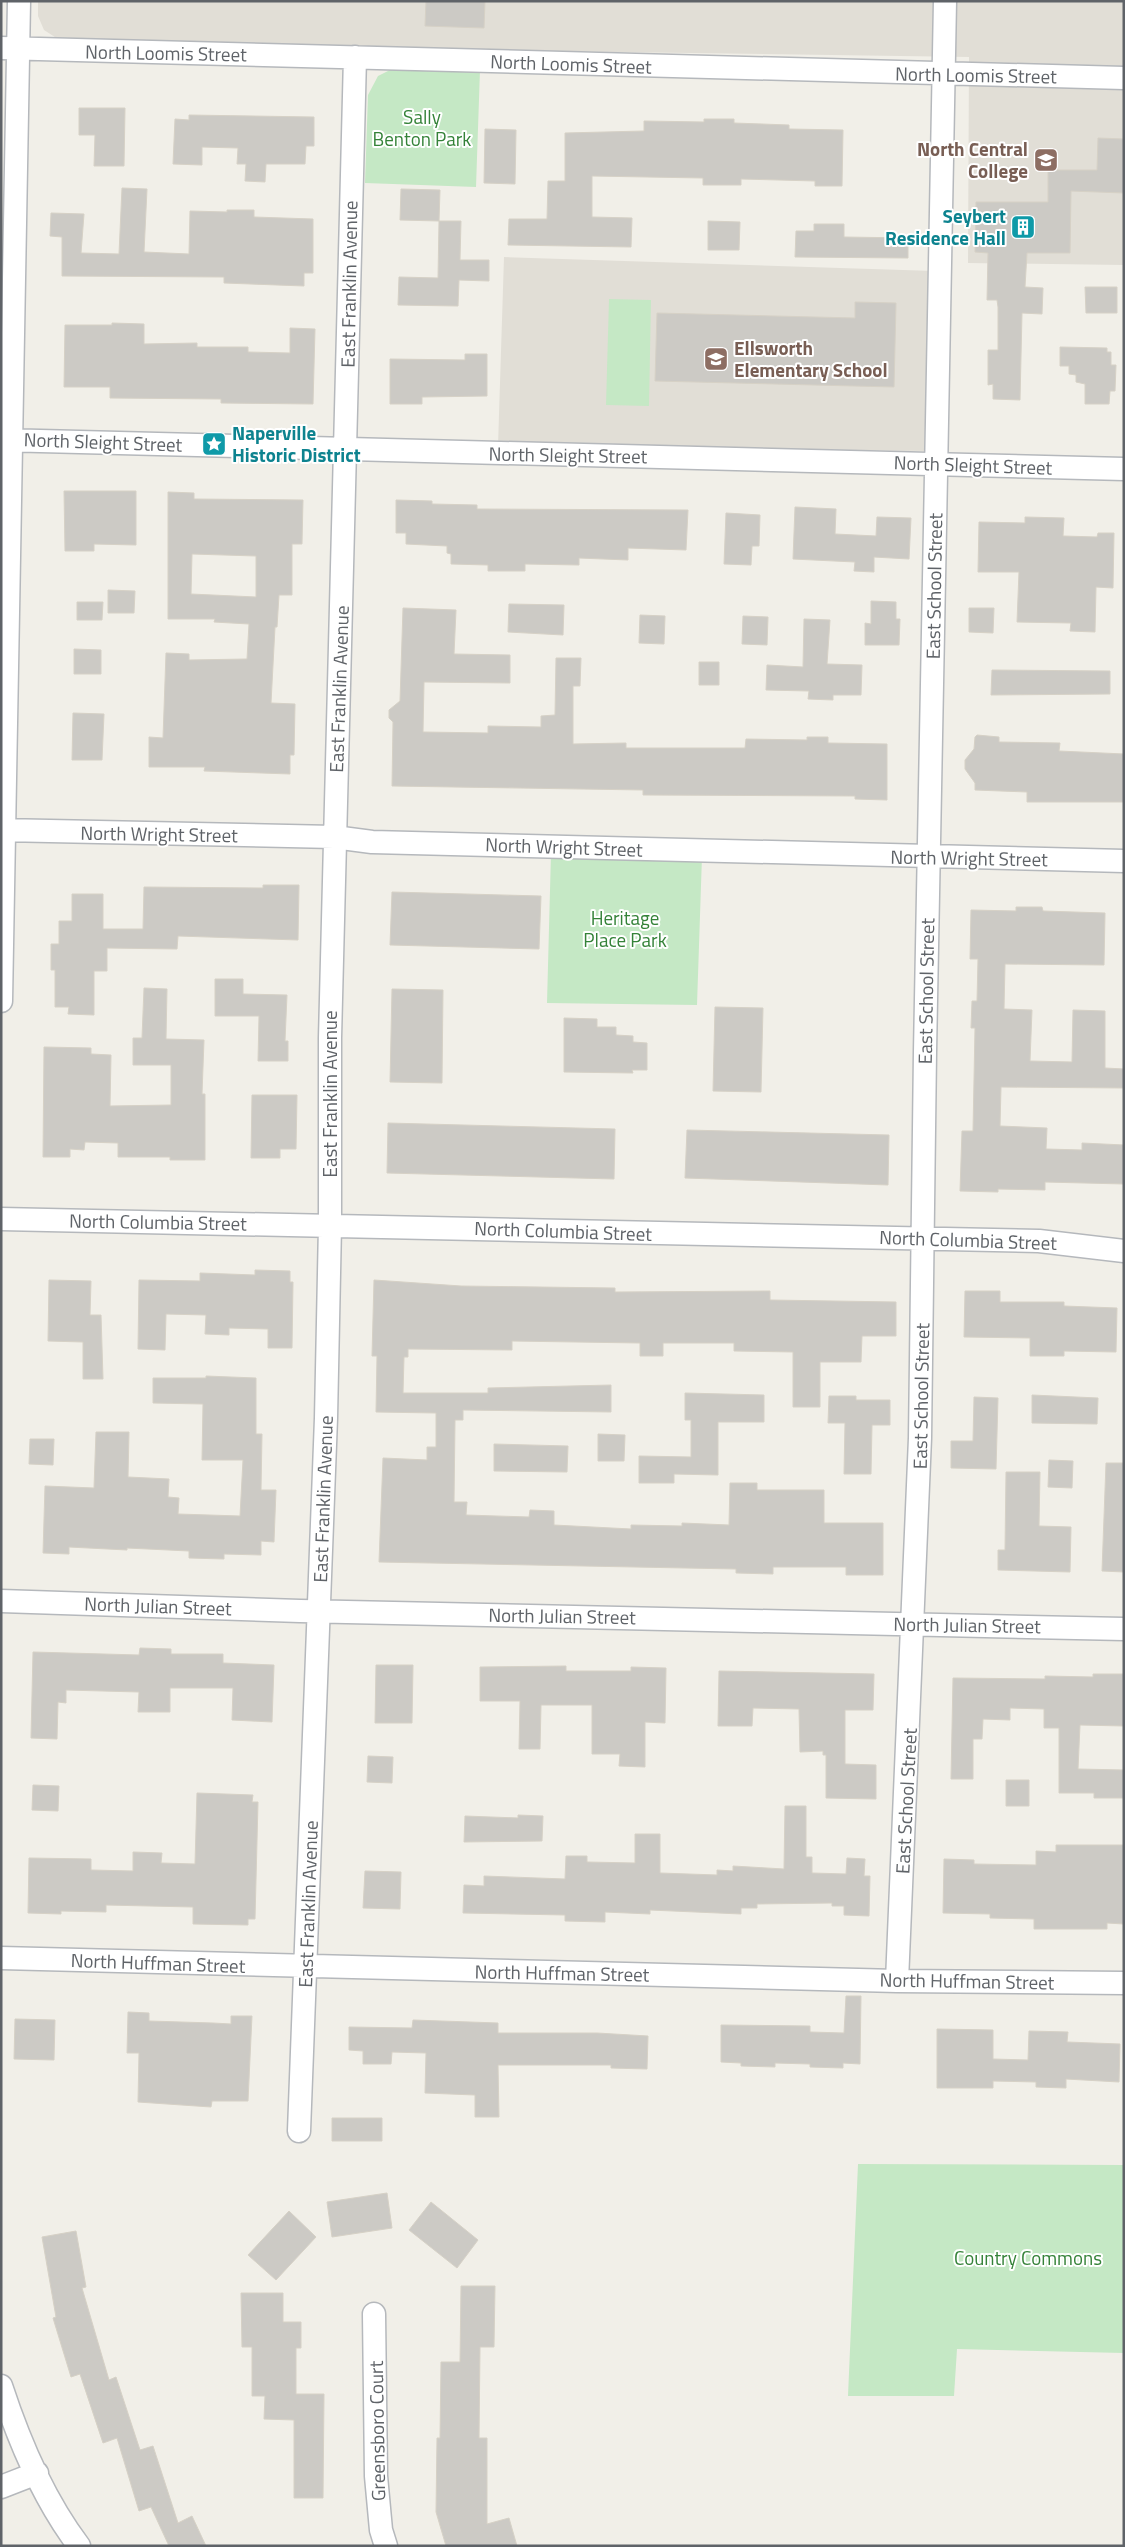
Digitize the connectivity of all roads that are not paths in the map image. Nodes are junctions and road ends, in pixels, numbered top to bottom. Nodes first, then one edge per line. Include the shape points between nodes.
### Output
1 (19, 1) edge
2 (945, 1) edge
3 (10, 49) edge
4 (355, 57) junction
5 (944, 74) junction
6 (1124, 78) edge
7 (7, 440) edge
8 (345, 450) junction
9 (936, 463) junction
10 (1124, 469) edge
11 (3, 830) edge
12 (334, 837) junction
13 (929, 856) junction
14 (1124, 862) edge
15 (1, 1001) edge
16 (1, 1219) edge
17 (330, 1225) junction
18 (924, 1239) junction
19 (1124, 1251) edge
20 (1, 1601) edge
21 (320, 1610) junction
22 (914, 1624) junction
23 (1124, 1629) edge
24 (1, 1958) edge
25 (306, 1967) junction
26 (897, 1981) junction
27 (1124, 1983) edge
28 (300, 2131) dead end
29 (374, 2314) dead end
30 (1, 2386) edge
31 (37, 2473) junction
32 (1, 2487) edge
33 (79, 2546) edge
34 (386, 2546) edge

1 - 3 street
2 - 5 street, East School Street
3 - 4 street, North Loomis Street
3 - 7 street
4 - 5 street, North Loomis Street
4 - 8 street, East Franklin Avenue
5 - 6 street, North Loomis Street
5 - 9 street, East School Street
7 - 8 street, North Sleight Street
7 - 11 street
8 - 9 street, North Sleight Street
8 - 12 street, East Franklin Avenue
9 - 10 street, North Sleight Street
9 - 13 street, East School Street
11 - 12 street, North Wright Street
11 - 15 street
12 - 13 street, North Wright Street via 372,842
12 - 17 street, East Franklin Avenue
13 - 14 street, North Wright Street
13 - 18 street, East School Street
16 - 17 street, North Columbia Street
17 - 18 street, North Columbia Street
17 - 21 street, East Franklin Avenue
18 - 19 street, North Columbia Street via 1046,1242
18 - 22 street, East School Street
20 - 21 street, North Julian Street
21 - 22 street, North Julian Street
21 - 25 street, East Franklin Avenue
22 - 23 street, North Julian Street
22 - 26 street, East School Street
24 - 25 street, North Huffman Street
25 - 26 street, North Huffman Street
25 - 28 street, East Franklin Avenue
26 - 27 street, North Huffman Street
29 - 34 street, Greensboro Court via 376,2476 381,2530
30 - 31 street
31 - 32 street
31 - 33 street

